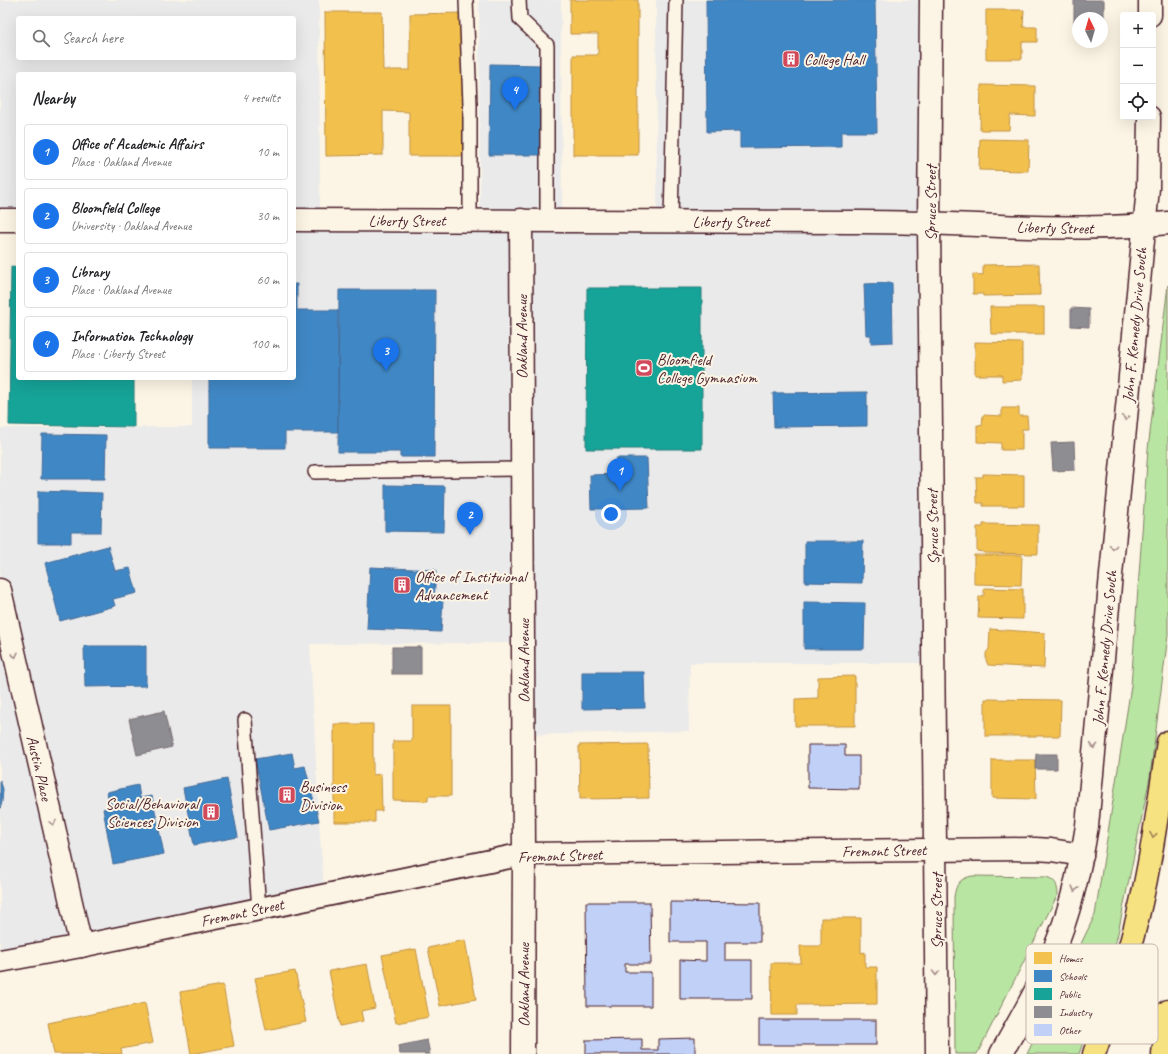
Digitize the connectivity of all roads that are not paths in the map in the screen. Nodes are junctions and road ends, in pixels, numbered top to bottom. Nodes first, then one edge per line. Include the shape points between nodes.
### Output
1 (466, 0) edge
2 (519, 0) edge
3 (676, 0) edge
4 (931, 0) edge
5 (1150, 0) edge
6 (1150, 12) edge
7 (1149, 120) edge
8 (0, 220) edge
9 (16, 220) edge
10 (296, 220) edge
11 (470, 220) junction
12 (521, 220) junction
13 (547, 220) junction
14 (671, 221) junction
15 (929, 223) junction
16 (1168, 223) edge
17 (1144, 226) junction
18 (522, 468) junction
19 (315, 472) dead end
20 (0, 590) edge
21 (245, 720) dead end
22 (1168, 742) edge
23 (936, 850) junction
24 (524, 854) junction
25 (1082, 855) junction
26 (259, 908) junction
27 (1056, 944) edge
28 (1130, 944) edge
29 (81, 946) junction
30 (0, 961) edge
31 (1026, 1007) edge
32 (1168, 1011) edge
33 (1097, 1044) edge
34 (523, 1054) edge
35 (937, 1054) edge
36 (1001, 1054) edge
37 (1094, 1054) edge
38 (1163, 1054) edge

1 - 11 lane via 470,105
2 - 13 lane via 520,19 547,45
3 - 14 lane
4 - 15 street, Spruce Street
5 - 6 street
7 - 17 street, John F. Kennedy Drive South via 1148,188
8 - 9 street
10 - 11 street, Liberty Street
11 - 12 street, Liberty Street
12 - 13 street, Liberty Street
12 - 18 street, Oakland Avenue
13 - 14 street, Liberty Street
14 - 15 street, Liberty Street
15 - 17 street, Liberty Street via 1064,228
15 - 23 street, Spruce Street
16 - 17 street, Liberty Street
17 -> 25 street, John F. Kennedy Drive South via 1088,818
18 - 19 lane
18 - 24 street, Oakland Avenue
20 -> 29 street, Austin Place
21 - 26 lane
22 -> 28 highway via 1147,875
23 - 24 street, Fremont Street
23 - 25 street, Fremont Street via 1051,850
23 -> 35 street, Spruce Street
24 - 26 street, Fremont Street
24 - 34 street, Oakland Avenue
25 -> 27 street, John F. Kennedy Drive South via 1072,901
26 - 29 street, Fremont Street
29 - 30 street, Fremont Street
31 -> 36 street, John F. Kennedy Drive South
32 - 38 highway
33 -> 37 highway

